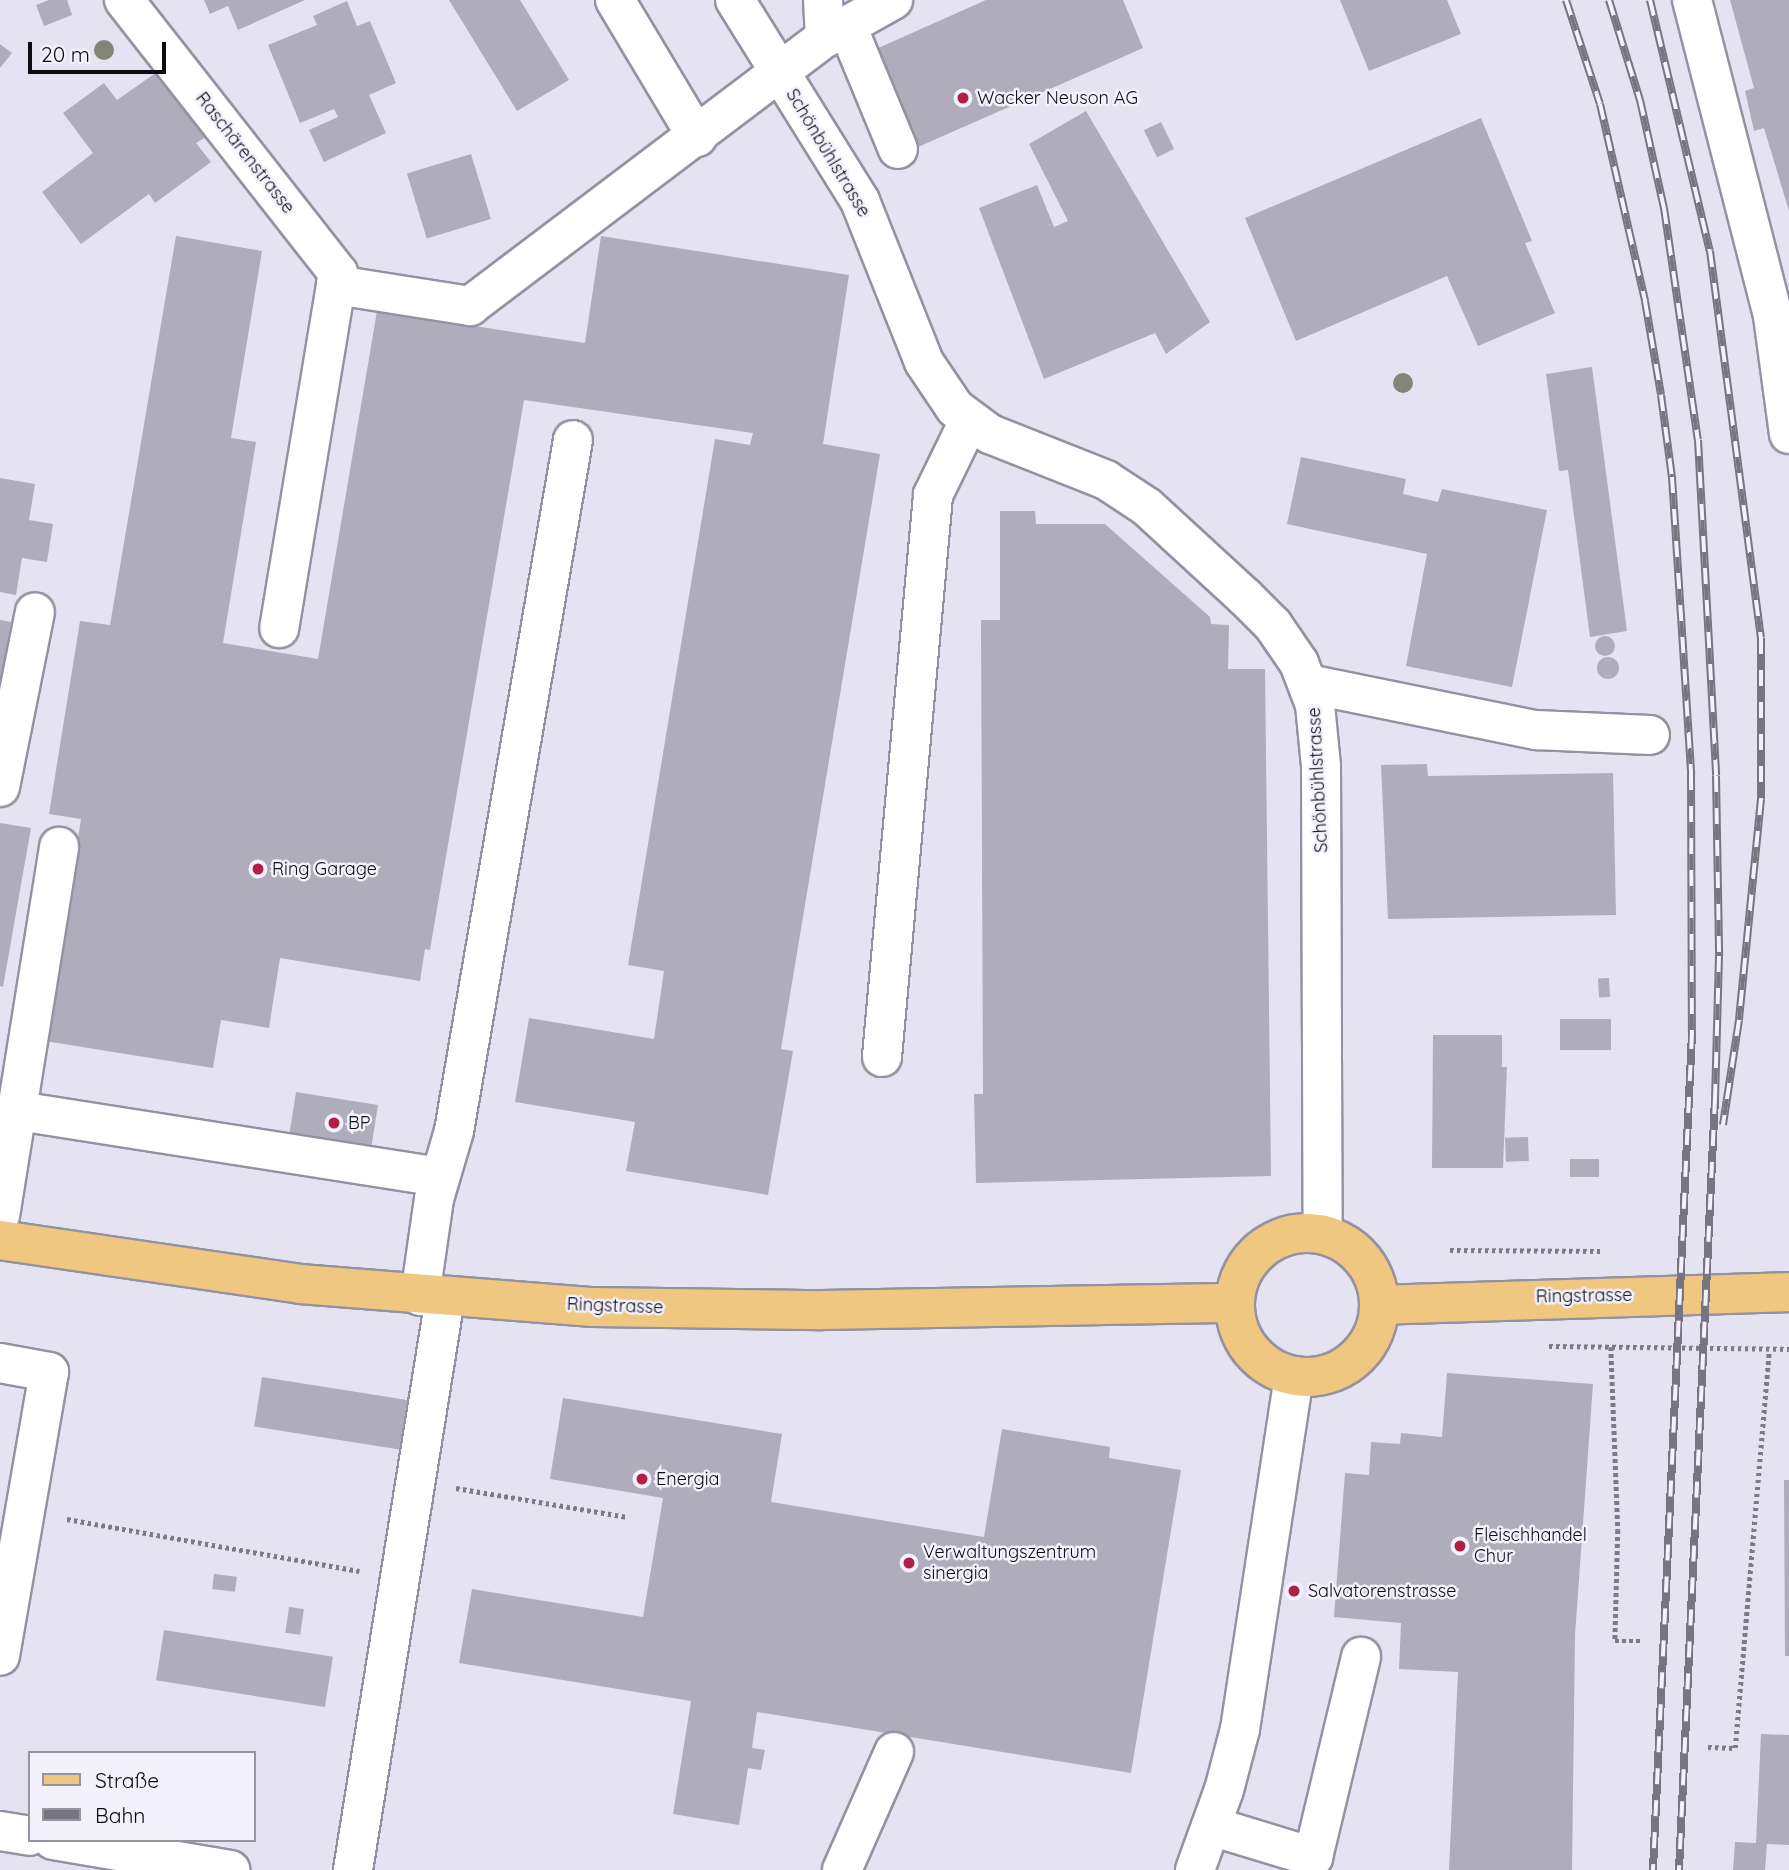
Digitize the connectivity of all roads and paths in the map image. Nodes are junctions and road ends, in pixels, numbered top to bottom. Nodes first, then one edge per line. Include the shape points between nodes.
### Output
1 (124, 0) edge
2 (615, 0) edge
3 (893, 0) edge
4 (1692, 0) edge
5 (738, 1) edge
6 (832, 22) edge
7 (781, 74) junction
8 (697, 137) junction
9 (898, 149) dead end
10 (337, 279) junction
11 (969, 421) junction
12 (1789, 434) edge
13 (573, 440) dead end
14 (35, 612) dead end
15 (279, 628) dead end
16 (1309, 684) junction
17 (1650, 735) dead end
18 (0, 787) edge
19 (59, 847) dead end
20 (882, 1057) dead end
21 (18, 1111) junction
22 (440, 1177) junction
23 (0, 1216) edge
24 (1323, 1234) junction
25 (0, 1240) edge
26 (1789, 1292) edge
27 (433, 1297) junction
28 (1234, 1303) junction
29 (1379, 1305) junction
30 (1545, 1346) dead end
31 (1611, 1348) junction
32 (1789, 1349) edge
33 (1769, 1351) junction
34 (0, 1363) edge
35 (1294, 1376) junction
36 (416, 1481) junction
37 (628, 1517) dead end
38 (16, 1522) edge
39 (400, 1578) junction
40 (1642, 1641) dead end
41 (0, 1657) edge
42 (1361, 1657) dead end
43 (1708, 1747) dead end
44 (894, 1752) dead end
45 (1211, 1826) junction
46 (0, 1831) edge
47 (28, 1836) edge
48 (65, 1842) edge
49 (230, 1870) edge
50 (353, 1870) edge
51 (842, 1870) edge
52 (1195, 1870) edge

1 - 10 street, Raschärenstrasse
2 - 8 street
3 - 6 street
4 - 12 street via 1773,316
5 - 7 street, Schönbühlstrasse
6 - 7 street
6 - 9 street
7 - 8 street
7 - 11 street, Schönbühlstrasse via 860,201 936,384
8 - 10 street via 470,306
10 - 15 street
11 - 16 street, Schönbühlstrasse via 1017,448 1106,480 1147,507 1273,625
11 - 20 street via 933,495
13 - 22 street via 454,1131
14 - 18 street
16 - 17 street via 1536,730
16 - 24 street, Schönbühlstrasse via 1321,766
19 - 21 street
21 - 22 street
21 - 23 street
22 - 27 street
24 - 28 main road via 1287,1235 1270,1243 1244,1268
24 - 29 main road via 1338,1239 1363,1259 1372,1273
25 - 27 main road, Ringstrasse via 196,1270
26 - 29 main road, Ringstrasse
27 - 28 main road, Ringstrasse via 593,1307 822,1310
27 - 36 street
28 - 35 main road via 1241,1336 1251,1350 1278,1371
29 - 35 main road via 1372,1335 1353,1360 1325,1375
30 - 31 path
31 - 33 path
31 - 40 path via 1618,1530 1615,1641
32 - 33 path
33 - 43 path via 1735,1748
34 - 38 street via 49,1372
35 - 45 street via 1240,1730
36 - 37 path
36 - 39 street
38 - 39 path
38 - 41 street
39 - 50 street
42 - 45 street via 1313,1857
44 - 51 street
45 - 52 street
46 - 47 street
48 - 49 street

